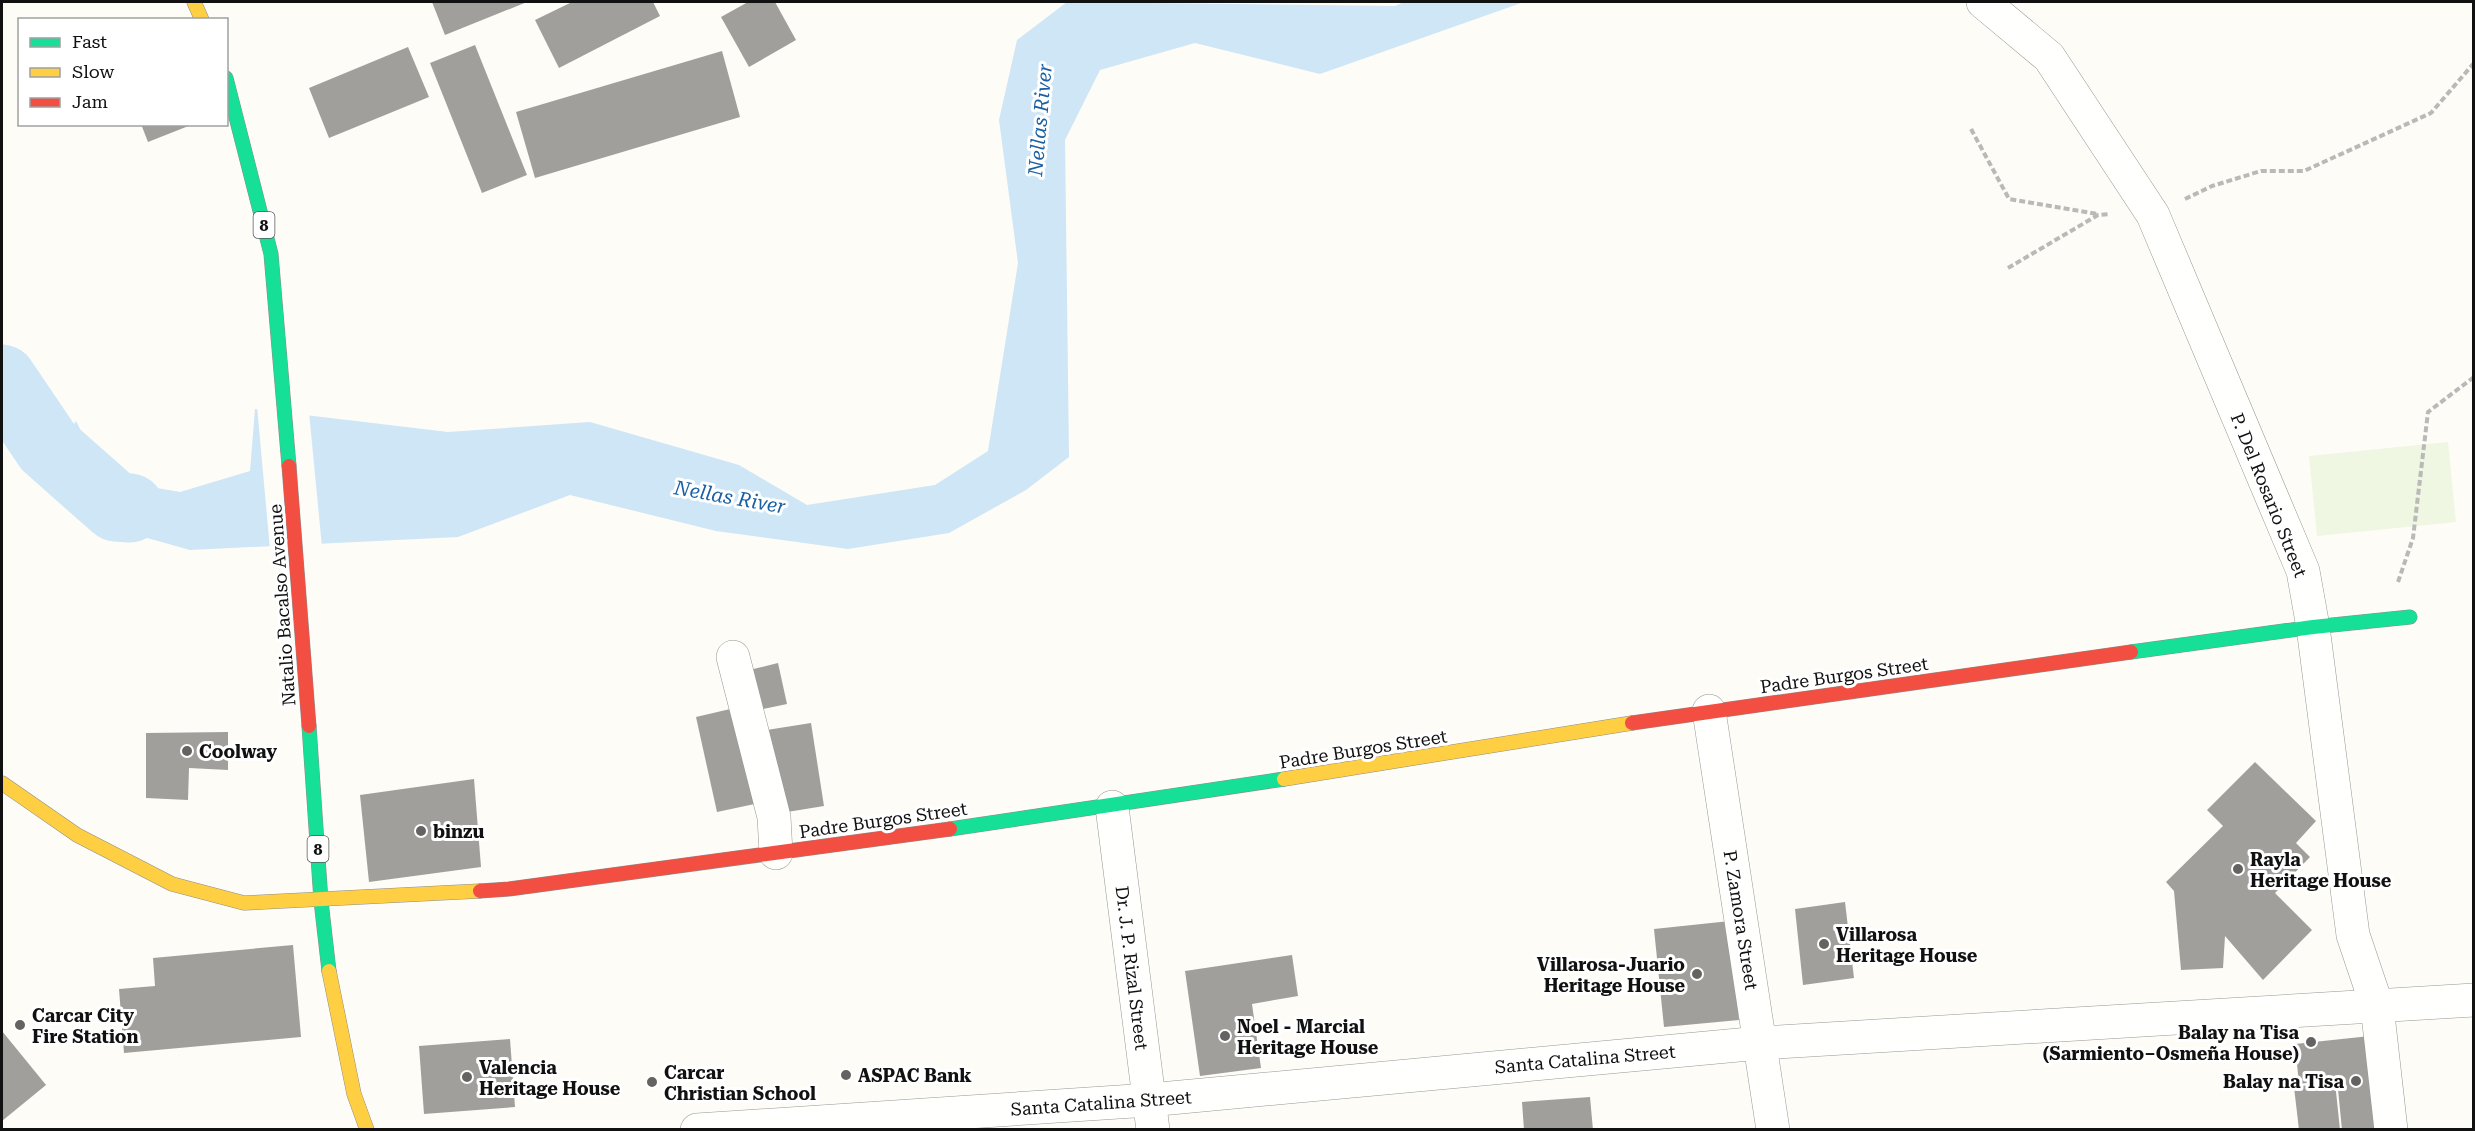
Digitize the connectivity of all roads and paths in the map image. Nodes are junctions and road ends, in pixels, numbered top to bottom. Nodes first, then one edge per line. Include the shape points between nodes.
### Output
1 (194, 2) edge
2 (1983, 2) edge
3 (201, 18) edge
4 (2474, 63) edge
5 (228, 86) edge
6 (1971, 129) dead end
7 (2261, 171) dead end
8 (2098, 214) dead end
9 (2474, 377) edge
10 (2410, 617) dead end
11 (2385, 619) junction
12 (2313, 627) junction
13 (733, 657) dead end
14 (1709, 711) junction
15 (2, 783) edge
16 (1112, 807) junction
17 (776, 853) junction
18 (321, 901) junction
19 (2474, 1000) edge
20 (2377, 1006) junction
21 (1760, 1043) junction
22 (1151, 1115) edge
23 (367, 1130) edge
24 (697, 1130) edge
25 (1773, 1130) edge
26 (2391, 1130) edge

1 - 3 main road
2 - 12 street, P. Del Rosario Street via 2049,57 2153,215 2303,571
4 - 7 path via 2431,113 2304,171
5 - 18 main road, Natalio Bacalso Avenue / 8 via 271,255 298,564
6 - 8 path via 2009,199
9 - 11 path via 2428,412 2413,538
10 - 11 main road, Padre Burgos Street
11 - 12 main road, Padre Burgos Street
12 - 14 main road, Padre Burgos Street
12 - 20 street, P. Del Rosario Street via 2353,935
13 - 17 street via 774,817
14 - 16 main road, Padre Burgos Street
14 - 21 street, P. Zamora Street
15 - 18 main road, Padre Burgos Street via 77,835 172,884 244,903
16 - 17 main road, Padre Burgos Street
16 - 22 street, Dr. J. P. Rizal Street
17 - 18 main road, Padre Burgos Street via 509,889
18 - 23 main road, Natalio Bacalso Avenue / 8 via 331,990 354,1094
19 - 20 street, Santa Catalina Street
20 - 21 street, Santa Catalina Street
20 - 26 street, P. Del Rosario Street
21 - 22 street, Santa Catalina Street
21 - 25 street, P. Zamora Street
22 - 24 street, Santa Catalina Street

